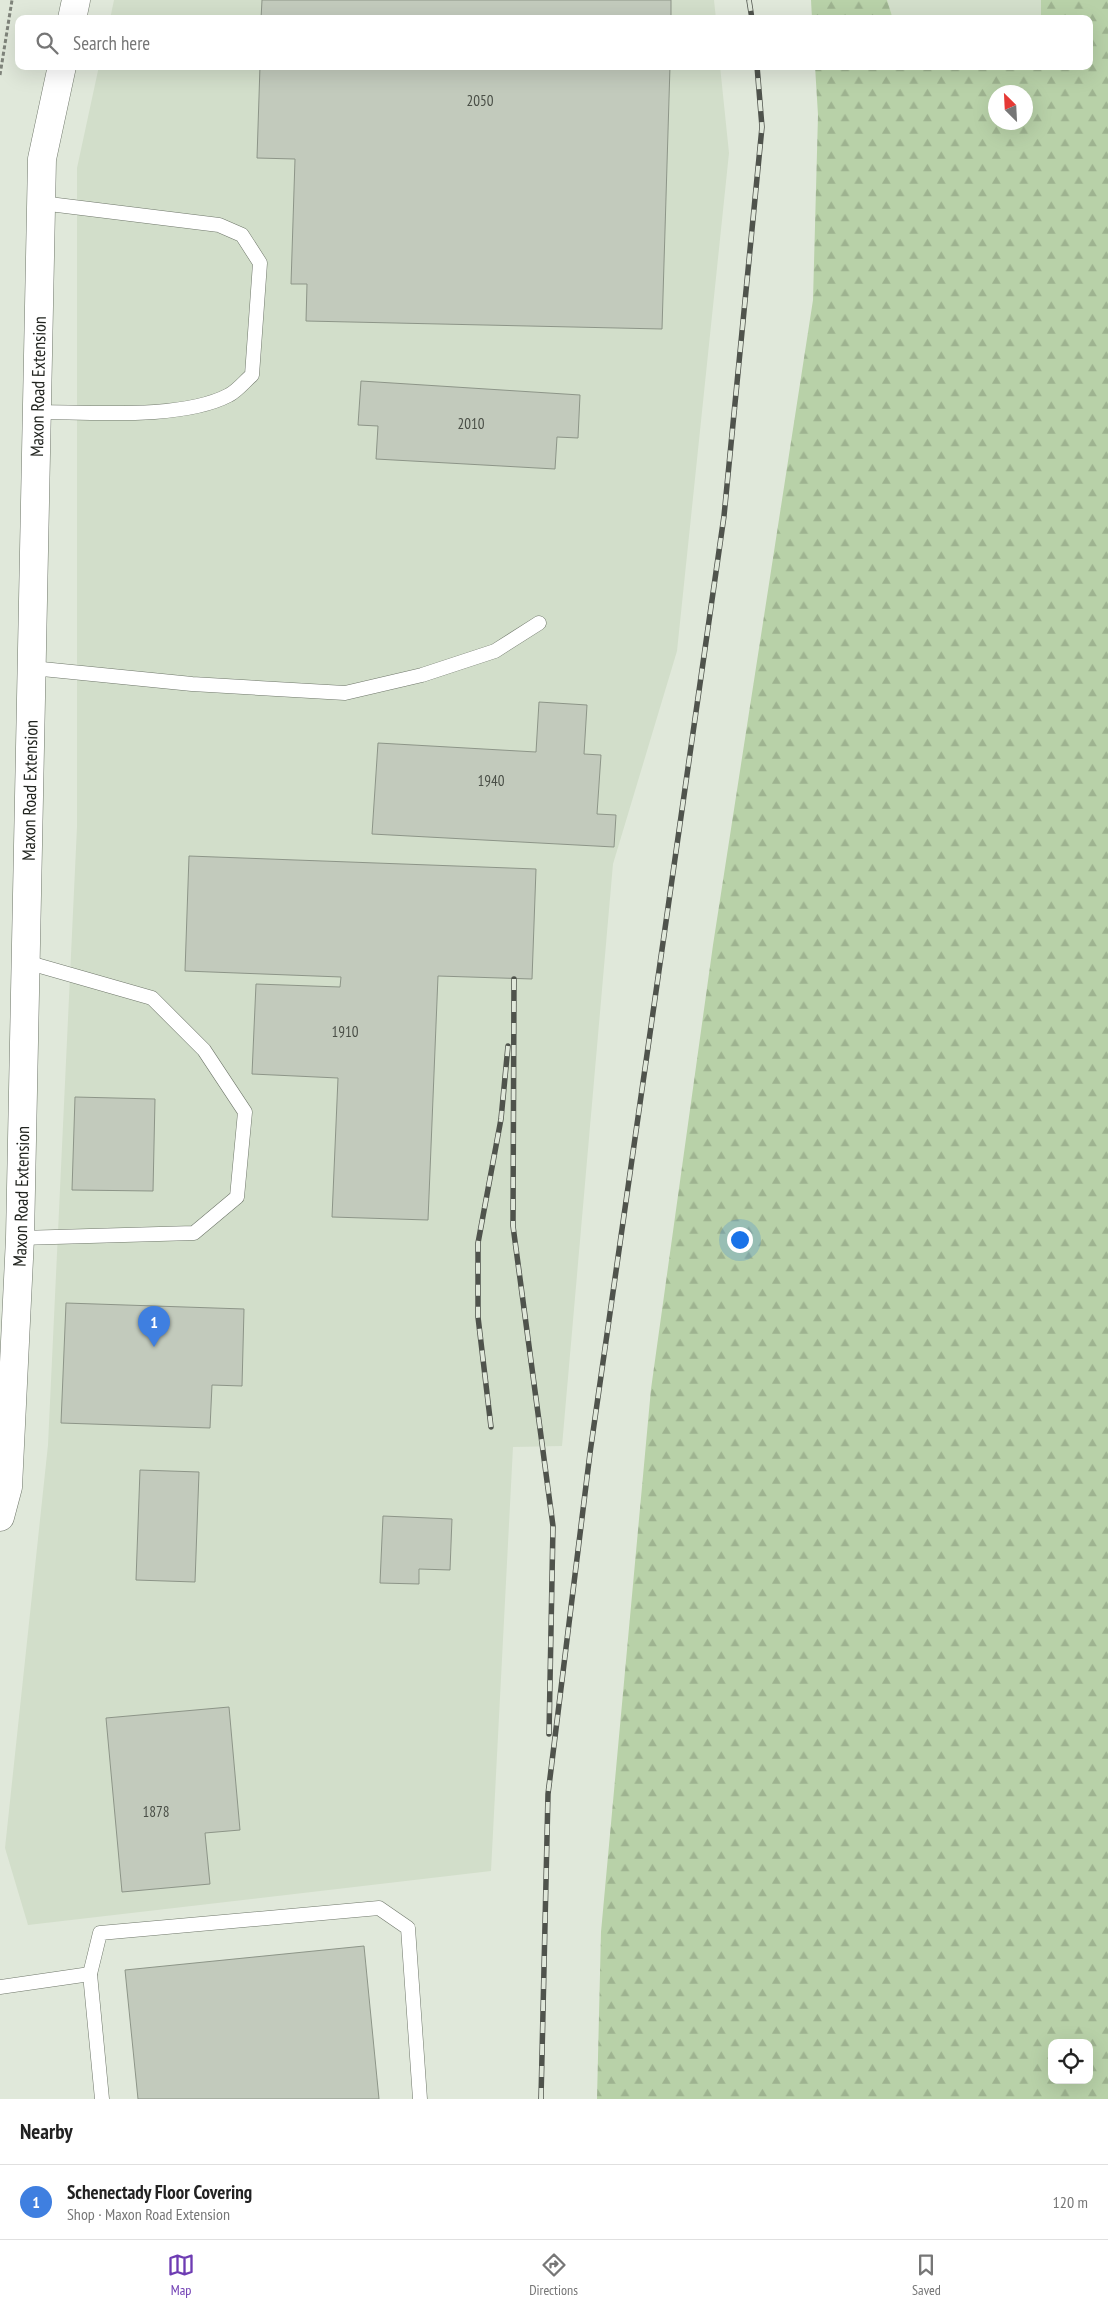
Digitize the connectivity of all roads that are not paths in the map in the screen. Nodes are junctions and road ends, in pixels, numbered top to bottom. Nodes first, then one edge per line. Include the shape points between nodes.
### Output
1 (76, 0) edge
2 (73, 15) edge
3 (61, 70) edge
4 (41, 203) junction
5 (37, 412) junction
6 (539, 623) dead end
7 (32, 668) junction
8 (26, 962) junction
9 (20, 1238) junction
10 (0, 1517) edge
11 (90, 1974) junction
12 (0, 1987) edge
13 (102, 2099) edge
14 (420, 2099) edge

1 - 2 street
3 - 4 street, Maxon Road Extension via 42,159
4 - 5 street, Maxon Road Extension
4 - 5 lane via 219,225 242,235 260,264 252,375 230,395 196,406 158,412
5 - 7 street, Maxon Road Extension
6 - 7 lane via 495,651 422,675 345,693 192,684
7 - 8 street, Maxon Road Extension
8 - 9 street, Maxon Road Extension
8 - 9 lane via 152,998 204,1050 245,1112 237,1197 194,1233
9 - 10 street, Maxon Road Extension via 8,1487
11 - 12 lane
11 - 13 lane
11 - 14 lane via 100,1933 378,1908 408,1928

